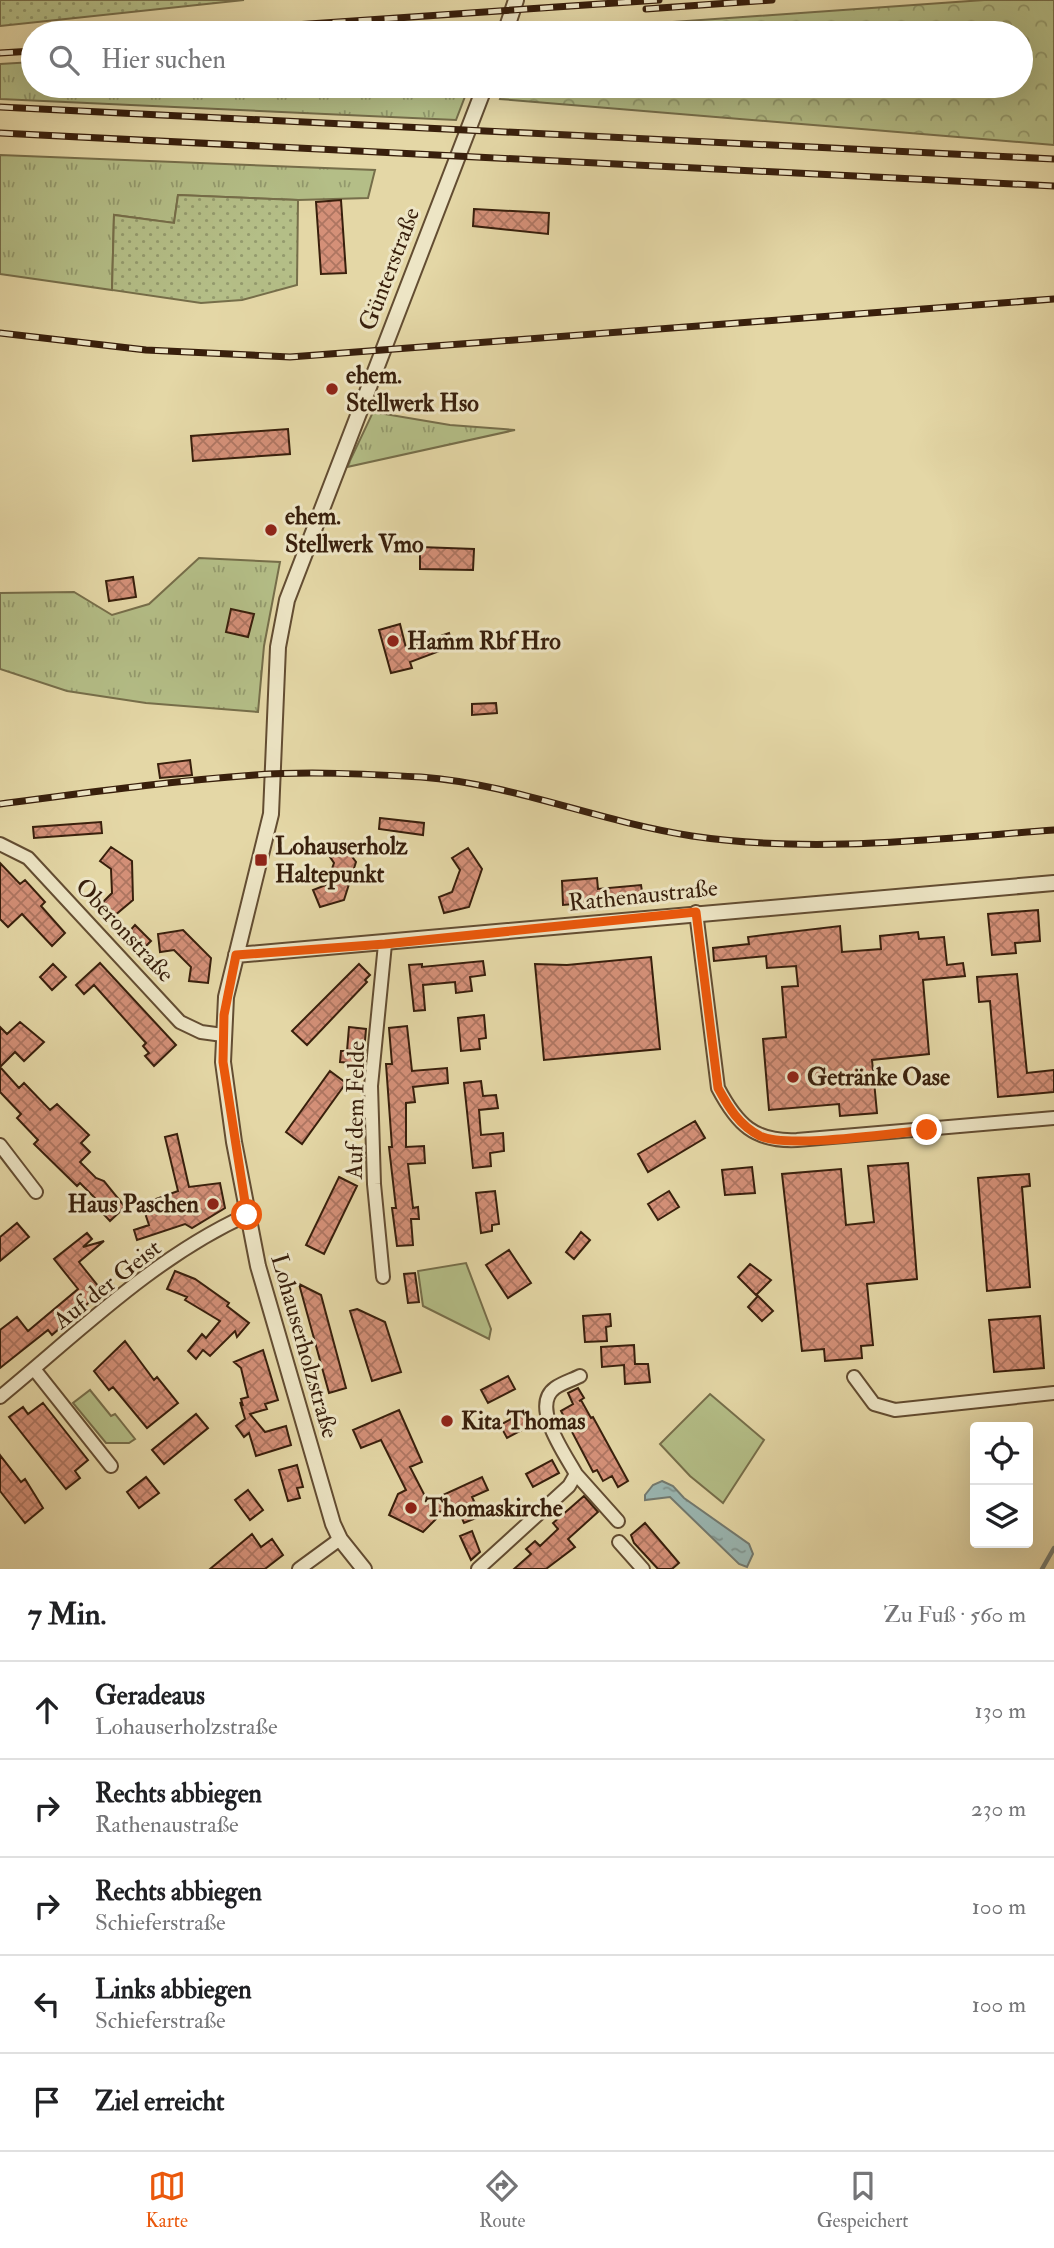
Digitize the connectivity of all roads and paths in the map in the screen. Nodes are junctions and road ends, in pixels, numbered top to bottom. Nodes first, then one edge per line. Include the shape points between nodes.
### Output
1 (516, 0) edge
2 (509, 21) edge
3 (480, 98) edge
4 (273, 795) joint
5 (0, 844) edge
6 (1054, 883) edge
7 (696, 912) junction
8 (385, 944) junction
9 (236, 955) junction
10 (223, 1035) junction
11 (1054, 1118) edge
12 (0, 1145) edge
13 (36, 1192) dead end
14 (247, 1215) junction
15 (383, 1277) dead end
16 (34, 1369) junction
17 (580, 1376) dead end
18 (854, 1377) dead end
19 (1054, 1393) edge
20 (0, 1397) edge
21 (111, 1465) dead end
22 (576, 1474) junction
23 (618, 1521) dead end
24 (340, 1539) junction
25 (619, 1542) dead end
26 (299, 1569) edge
27 (364, 1569) edge
28 (478, 1569) edge
29 (643, 1569) edge

1 - 2 street
3 - 4 street, Günterstraße via 287,600 278,646
4 - 9 street, Lohauserholzstraße
5 - 10 street, Oberonstraße via 28,858 180,1022
6 - 7 street, Rathenaustraße
7 - 8 street, Rathenaustraße
7 - 11 street via 718,1088 731,1113 761,1136 797,1140
8 - 9 street, Rathenaustraße
8 - 15 street, Auf dem Felde via 371,1086
9 - 10 street, Lohauserholzstraße
10 - 14 street, Lohauserholzstraße via 228,1103
12 - 13 street
14 - 16 street, Auf der Geist via 211,1231 151,1272
14 - 24 street, Lohauserholzstraße via 296,1401
16 - 20 street, Auf der Geist
16 - 21 street
17 - 22 street via 553,1389 545,1401 549,1425
18 - 19 street via 874,1404 895,1410
22 - 23 street
22 - 28 street via 569,1486
24 - 26 street
24 - 27 street, Lohauserholzstraße
25 - 29 street

